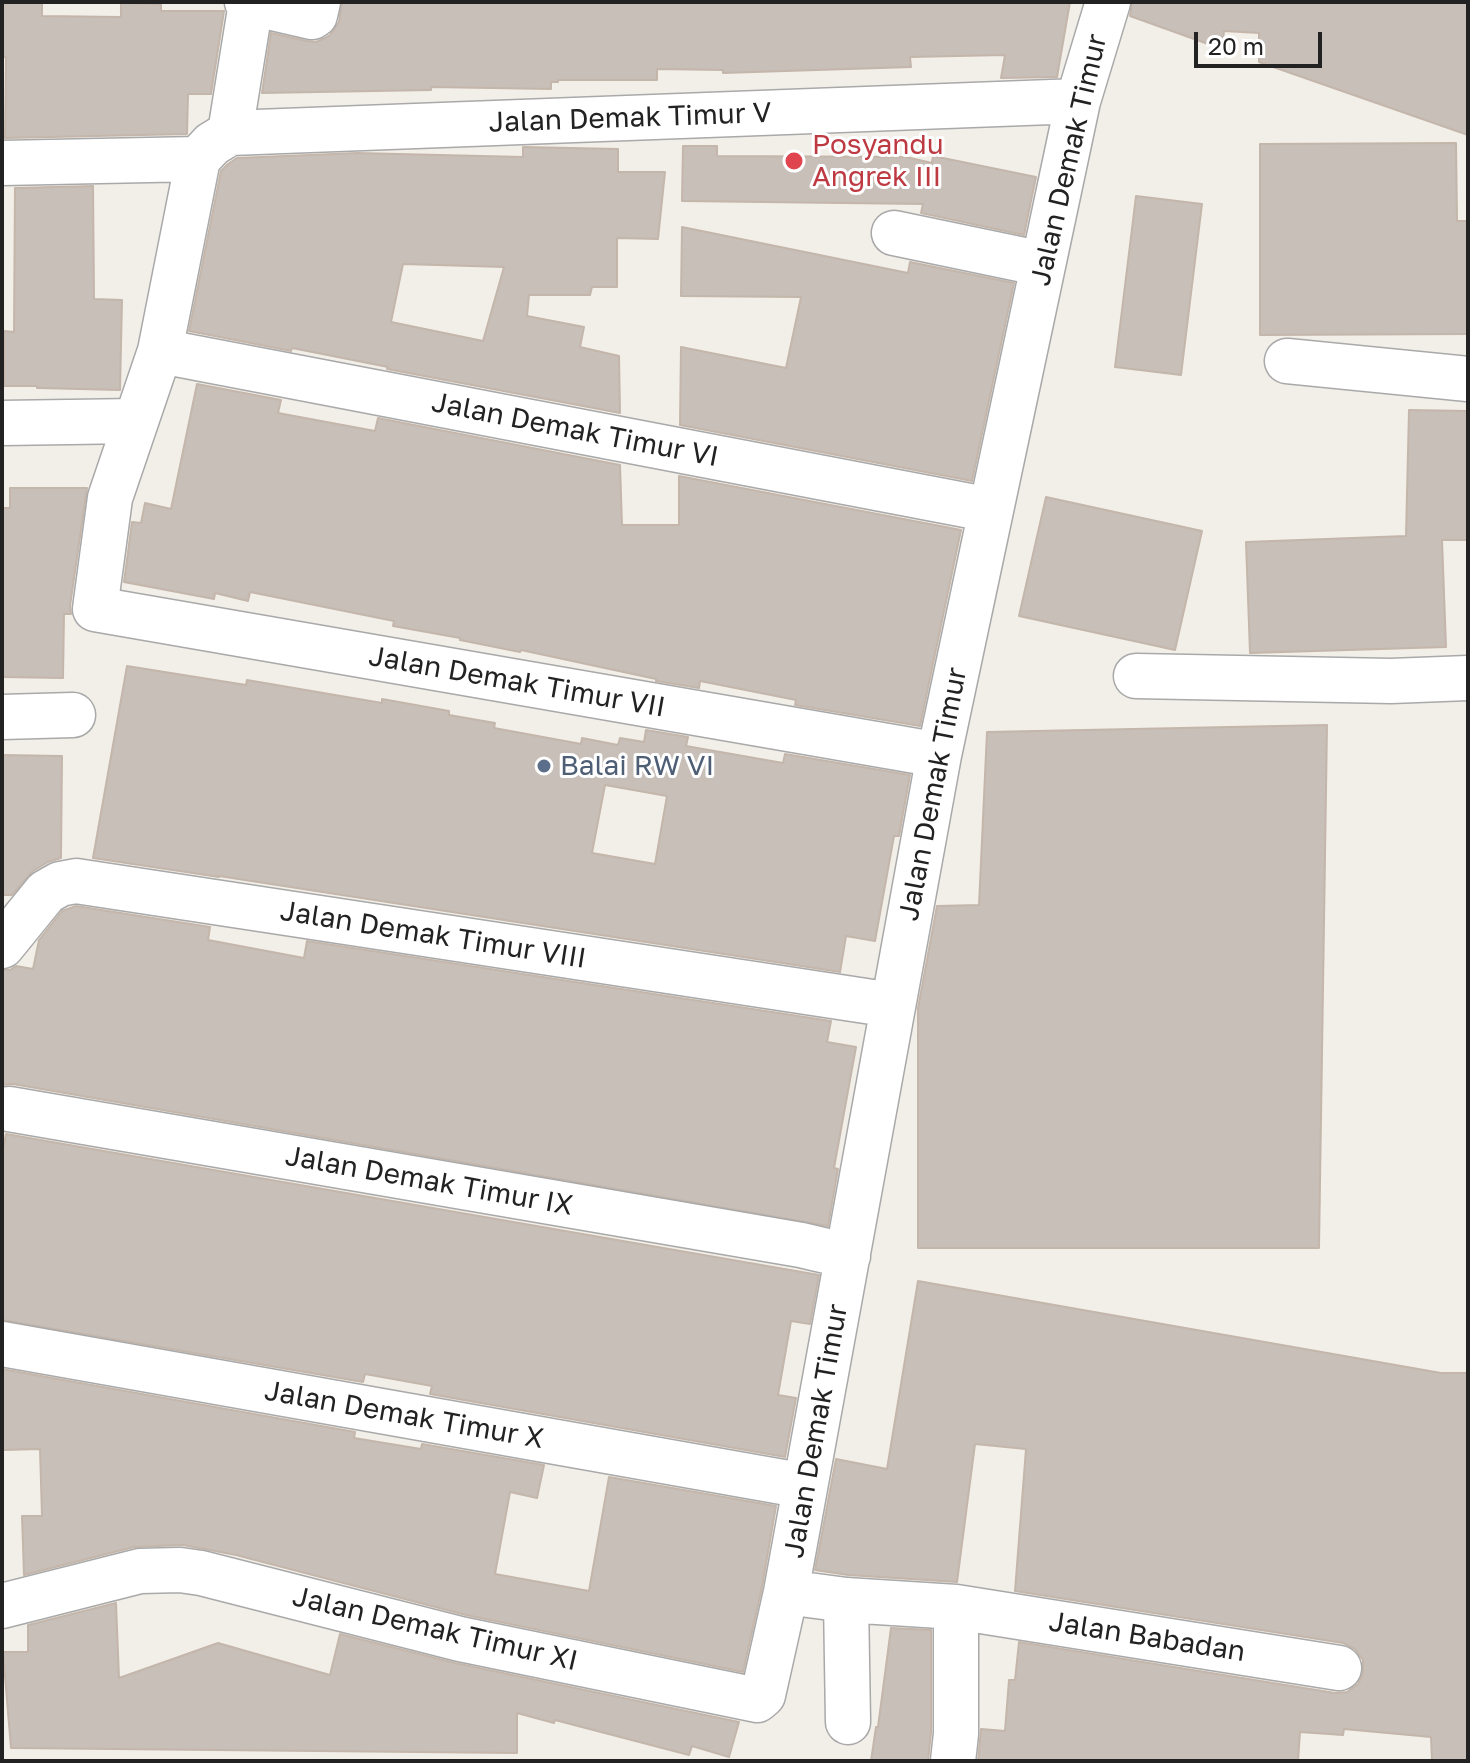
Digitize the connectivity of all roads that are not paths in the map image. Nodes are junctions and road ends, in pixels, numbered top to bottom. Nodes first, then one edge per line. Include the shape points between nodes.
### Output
1 (249, 2) edge
2 (1108, 2) edge
3 (316, 9) edge
4 (1078, 101) junction
5 (214, 146) junction
6 (2, 163) edge
7 (894, 233) dead end
8 (1043, 264) junction
9 (160, 351) junction
10 (1287, 361) dead end
11 (1468, 379) edge
12 (136, 421) junction
13 (2, 423) edge
14 (991, 510) junction
15 (1136, 676) dead end
16 (1468, 678) edge
17 (73, 715) dead end
18 (2, 717) edge
19 (939, 755) junction
20 (2, 946) edge
21 (892, 1005) junction
22 (9, 1109) dead end
23 (848, 1256) junction
24 (2, 1344) edge
25 (805, 1486) junction
26 (786, 1592) junction
27 (846, 1600) junction
28 (2, 1606) edge
29 (956, 1607) junction
30 (1339, 1668) dead end
31 (848, 1722) dead end
32 (953, 1761) edge

1 - 3 street
1 - 5 street
2 - 4 street, Jalan Demak Timur
4 - 5 street, Jalan Demak Timur V
4 - 8 street, Jalan Demak Timur
5 - 6 street, Jalan Demak Timur V
5 - 9 street
7 - 8 street
8 - 14 street, Jalan Demak Timur
9 - 12 street
9 - 14 street, Jalan Demak Timur VI
10 - 11 street
12 - 13 street
12 - 19 street, Jalan Demak Timur VII via 110,498 95,609
14 - 19 street, Jalan Demak Timur
15 - 16 street
17 - 18 street
19 - 21 street, Jalan Demak Timur
20 - 21 street, Jalan Demak Timur VIII via 46,892 76,881
21 - 23 street, Jalan Demak Timur
22 - 23 street, Jalan Demak Timur IX
23 - 25 street, Jalan Demak Timur
24 - 25 street, Jalan Demak Timur X
25 - 26 street, Jalan Demak Timur
26 - 27 street, Jalan Babadan
26 - 28 street, Jalan Demak Timur XI via 763,1695 757,1700 460,1639 180,1570 140,1571
27 - 29 street, Jalan Babadan
27 - 31 street
29 - 30 street, Jalan Babadan
29 - 32 street

